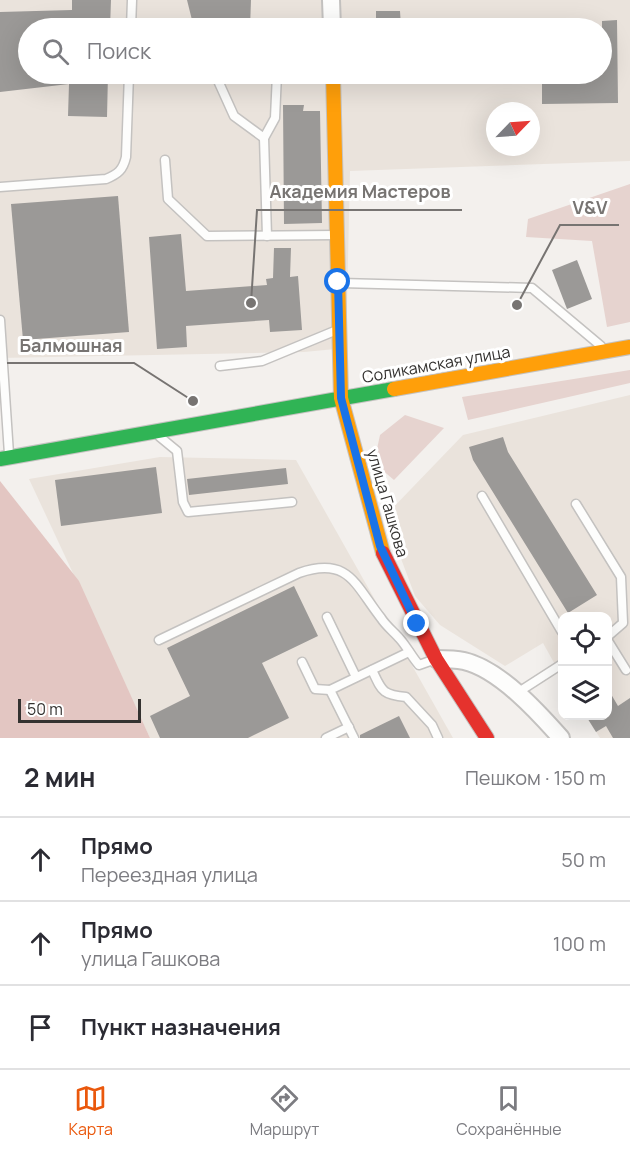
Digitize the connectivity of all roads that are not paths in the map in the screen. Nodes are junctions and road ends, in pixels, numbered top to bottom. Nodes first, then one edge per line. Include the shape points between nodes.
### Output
1 (132, 0) edge
2 (331, 0) edge
3 (131, 18) edge
4 (332, 18) edge
5 (129, 84) edge
6 (220, 84) edge
7 (277, 84) edge
8 (333, 84) edge
9 (264, 138) junction
10 (165, 160) dead end
11 (0, 187) edge
12 (336, 235) junction
13 (267, 237) junction
14 (338, 282) junction
15 (0, 320) edge
16 (338, 330) junction
17 (630, 347) edge
18 (607, 351) junction
19 (220, 366) dead end
20 (341, 398) junction
21 (152, 432) junction
22 (5, 458) edge
23 (482, 496) dead end
24 (292, 502) dead end
25 (576, 504) dead end
26 (327, 617) dead end
27 (558, 625) edge
28 (612, 634) edge
29 (159, 640) dead end
30 (612, 645) edge
31 (409, 652) junction
32 (436, 659) junction
33 (302, 662) dead end
34 (559, 666) edge
35 (372, 670) junction
36 (626, 670) dead end
37 (356, 677) junction
38 (330, 690) junction
39 (517, 693) junction
40 (349, 727) junction
41 (326, 738) edge
42 (354, 738) edge
43 (438, 738) edge
44 (487, 738) edge
45 (561, 738) edge

1 - 3 lane
2 - 4 street
5 - 11 lane via 126,158 124,167 116,174 106,179
6 - 9 lane via 234,116
7 - 9 lane via 275,118
8 - 12 street, улица Гашкова
9 - 13 lane
10 - 13 lane via 168,199 199,231 217,238
12 - 13 lane
12 - 14 street, улица Гашкова
14 - 16 street, улица Гашкова
14 - 18 lane via 532,288
15 - 22 lane
16 - 19 lane via 262,362
16 - 20 street, улица Гашкова
17 - 18 street, Соликамская улица
18 - 20 street, Соликамская улица
20 - 21 street, Соликамская улица
20 - 32 street, улица Гашкова via 380,546
21 - 22 street, Соликамская улица
21 - 24 lane via 177,451 183,502 188,512
23 - 27 lane
25 - 28 lane via 621,577 623,623
26 - 37 lane
29 - 31 lane via 299,573 329,567 345,572 358,584
30 - 36 lane
31 - 32 lane via 419,665
31 - 35 lane
32 - 39 street via 465,661
32 - 44 street, улица Гашкова
33 - 38 lane via 315,689
34 - 39 lane
35 - 37 lane
35 - 43 lane via 383,691 390,696 406,697 432,725
37 - 38 lane
38 - 40 lane
39 - 45 street
40 - 41 lane
40 - 42 lane

